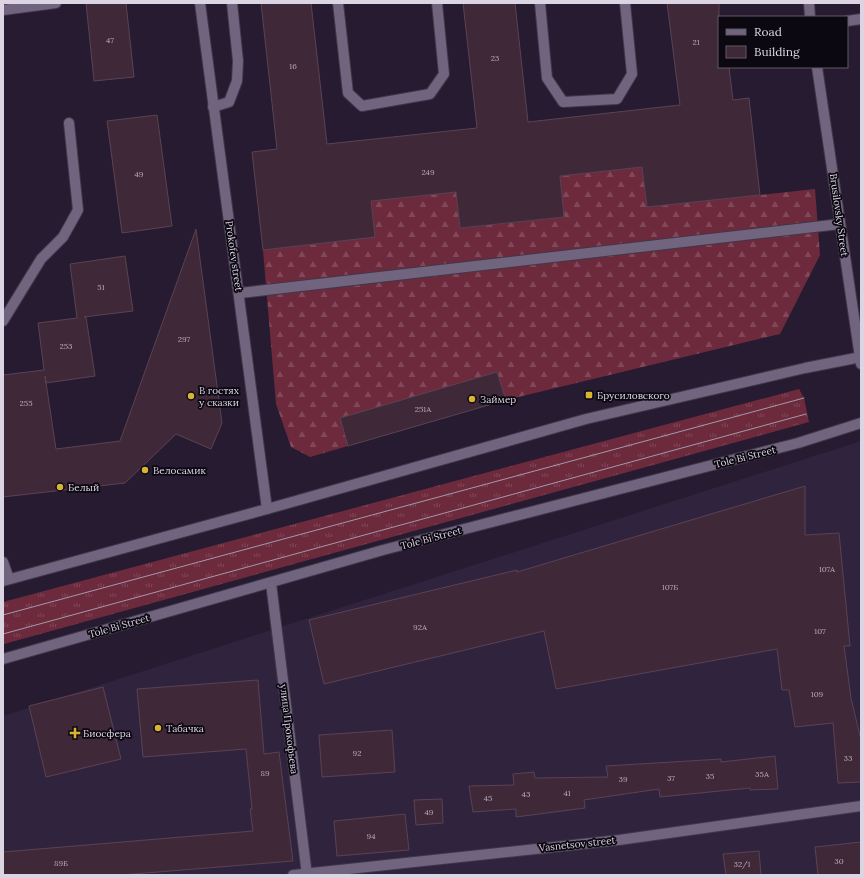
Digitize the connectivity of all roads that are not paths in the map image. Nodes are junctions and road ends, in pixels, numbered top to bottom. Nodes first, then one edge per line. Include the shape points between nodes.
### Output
1 (56, 3) edge
2 (200, 3) edge
3 (232, 3) edge
4 (338, 3) edge
5 (437, 3) edge
6 (540, 3) edge
7 (625, 3) edge
8 (808, 3) edge
9 (3, 10) edge
10 (810, 16) edge
11 (861, 19) edge
12 (848, 21) edge
13 (817, 68) edge
14 (213, 106) junction
15 (69, 123) dead end
16 (840, 224) junction
17 (240, 293) junction
18 (3, 321) edge
19 (861, 359) edge
20 (861, 423) edge
21 (267, 509) junction
22 (3, 562) edge
23 (6, 580) edge
24 (271, 583) junction
25 (3, 659) edge
26 (861, 806) edge
27 (307, 874) edge
28 (293, 875) edge

1 - 9 main road
2 - 14 main road, Prokofev street
3 - 14 main road via 238,61 237,81 229,102
4 - 5 main road via 348,93 362,106 430,94 444,74
6 - 7 main road via 547,78 563,102 617,98 632,74
8 - 10 main road
11 - 12 main road
13 - 16 main road, Brusilovsky Street
14 - 17 main road, Prokofev street
15 - 18 main road via 78,210 64,237 42,259
16 - 17 main road
16 - 19 main road, Brusilovsky Street
17 - 21 main road, Prokofev street
19 - 21 main road via 798,369 586,419
20 - 24 main road, Tole Bi Street via 798,443 406,544
21 - 23 main road
22 - 23 main road
24 - 25 main road, Tole Bi Street
24 - 27 main road, улица Прокофьева
26 - 27 main road, Vasnetsov street via 619,840
27 - 28 main road, Vasnetsov street

